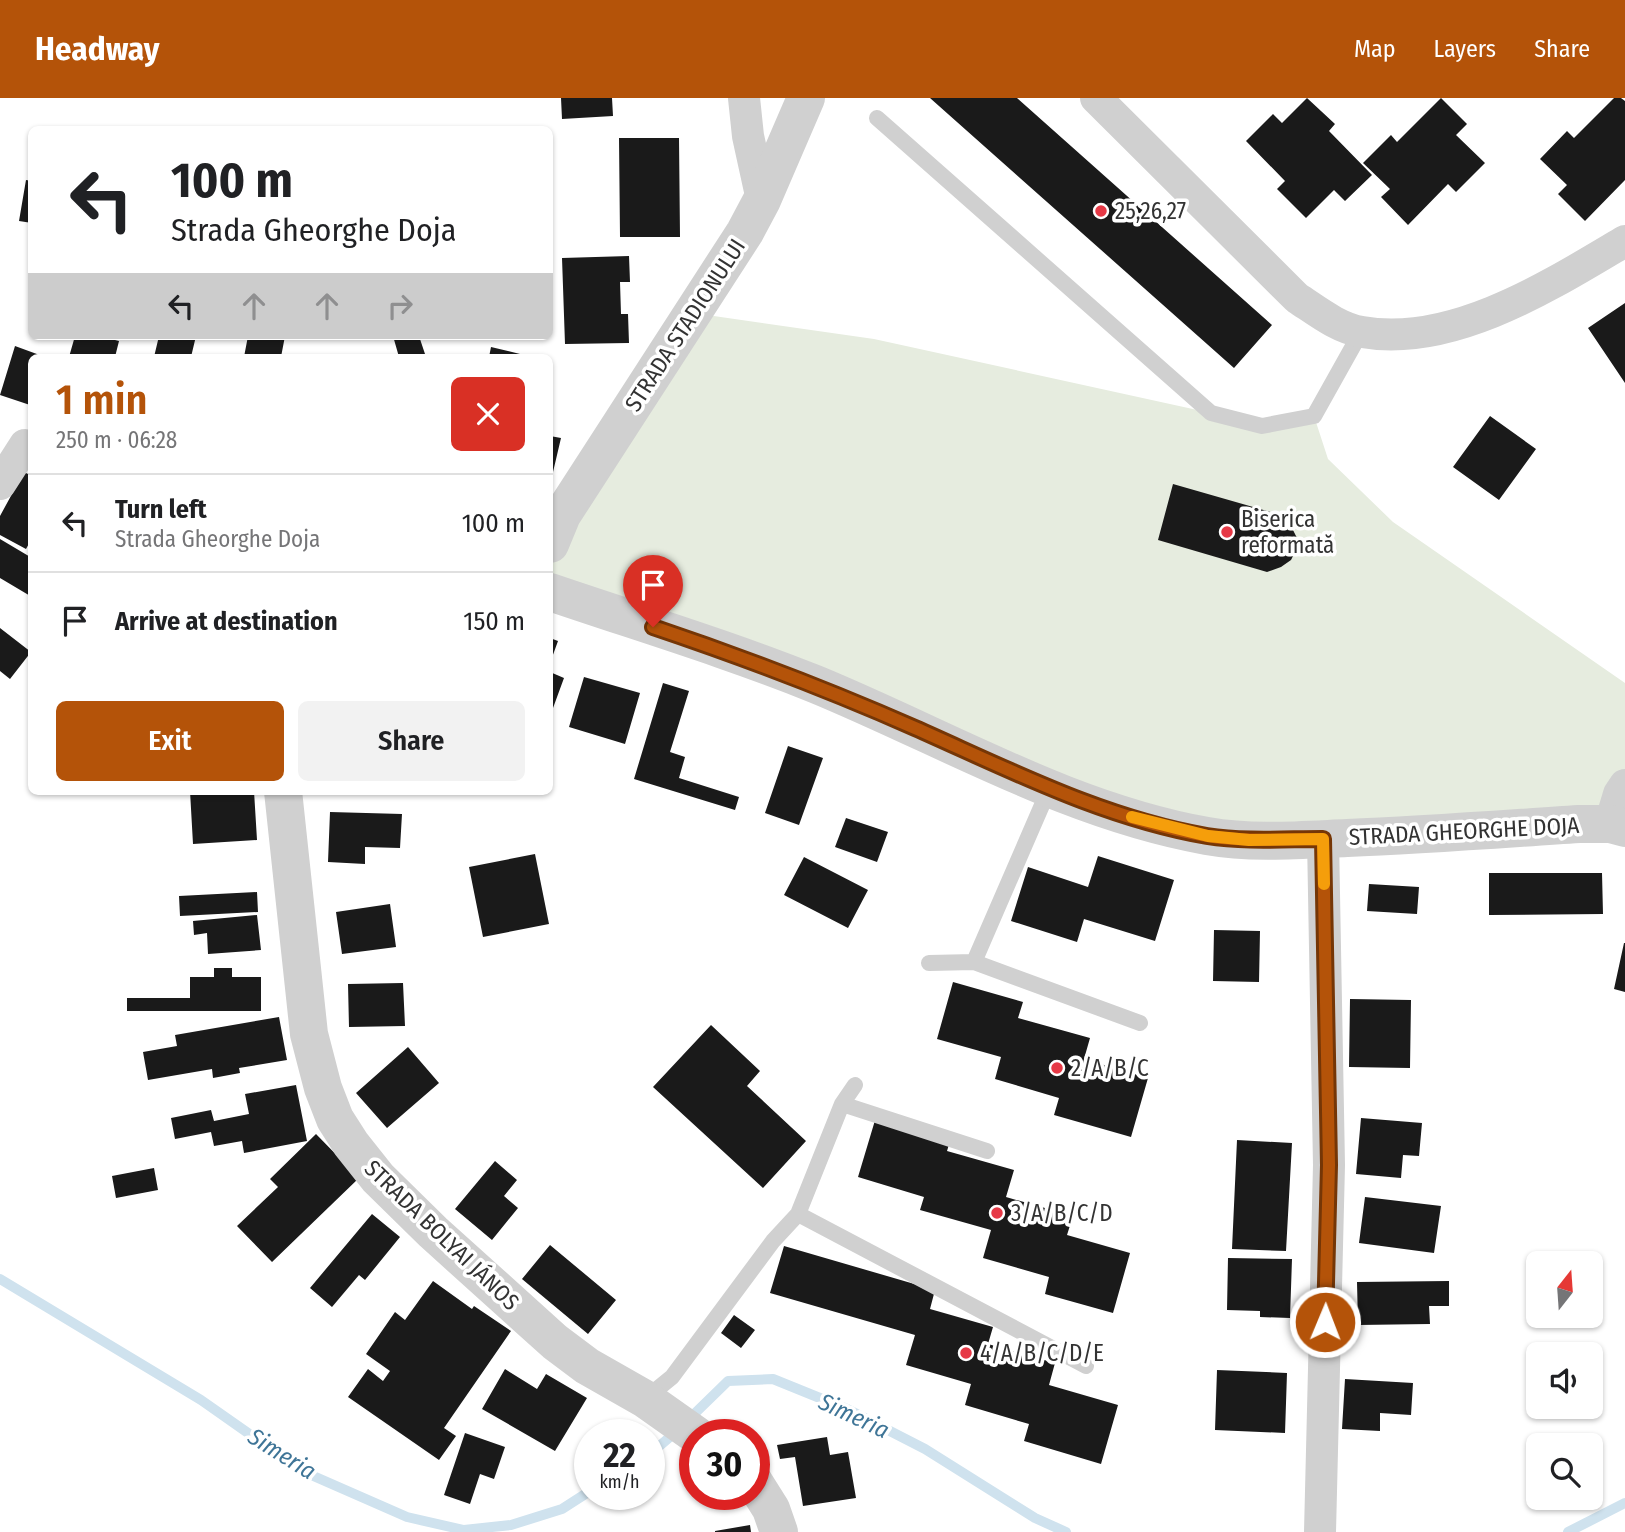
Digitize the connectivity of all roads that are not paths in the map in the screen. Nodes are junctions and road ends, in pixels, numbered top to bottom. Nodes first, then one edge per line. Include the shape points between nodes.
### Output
1 (744, 98) edge
2 (783, 98) edge
3 (806, 98) edge
4 (1096, 98) edge
5 (877, 118) dead end
6 (791, 137) junction
7 (762, 200) junction
8 (1625, 241) edge
9 (1361, 332) junction
10 (19, 443) edge
11 (0, 484) edge
12 (554, 524) edge
13 (553, 593) edge
14 (1625, 785) edge
15 (1049, 789) junction
16 (283, 795) edge
17 (1617, 826) edge
18 (1323, 839) junction
19 (974, 962) junction
20 (929, 963) dead end
21 (1140, 1023) dead end
22 (855, 1085) dead end
23 (842, 1104) junction
24 (987, 1150) dead end
25 (798, 1214) junction
26 (1086, 1366) dead end
27 (645, 1399) junction
28 (679, 1423) edge
29 (770, 1506) edge
30 (779, 1532) edge
31 (1320, 1532) edge

1 - 7 street
2 - 6 street
3 - 6 street, STRADA STADIONULUI
4 - 9 street via 1297,298 1330,321
5 - 9 lane via 1211,413 1262,426 1314,416
6 - 7 street, STRADA STADIONULUI
7 - 12 street, STRADA STADIONULUI
8 - 9 street via 1549,286 1495,311 1439,328 1399,334
10 - 11 street
13 - 15 street, STRADA GHEORGHE DOJA via 815,684
14 - 17 street via 1619,794
15 - 18 street, STRADA GHEORGHE DOJA via 1107,810 1208,836
15 - 19 lane
16 - 27 street, STRADA BOLYAI JÁNOS via 309,1034 335,1119 378,1178 501,1295 586,1366
17 - 18 street, STRADA GHEORGHE DOJA
18 - 31 street via 1329,1165
19 - 20 lane
19 - 21 lane
22 - 23 lane
23 - 24 lane
23 - 25 lane
25 - 26 lane
25 - 27 lane via 672,1377
27 - 28 street, STRADA BOLYAI JÁNOS
29 - 30 street

